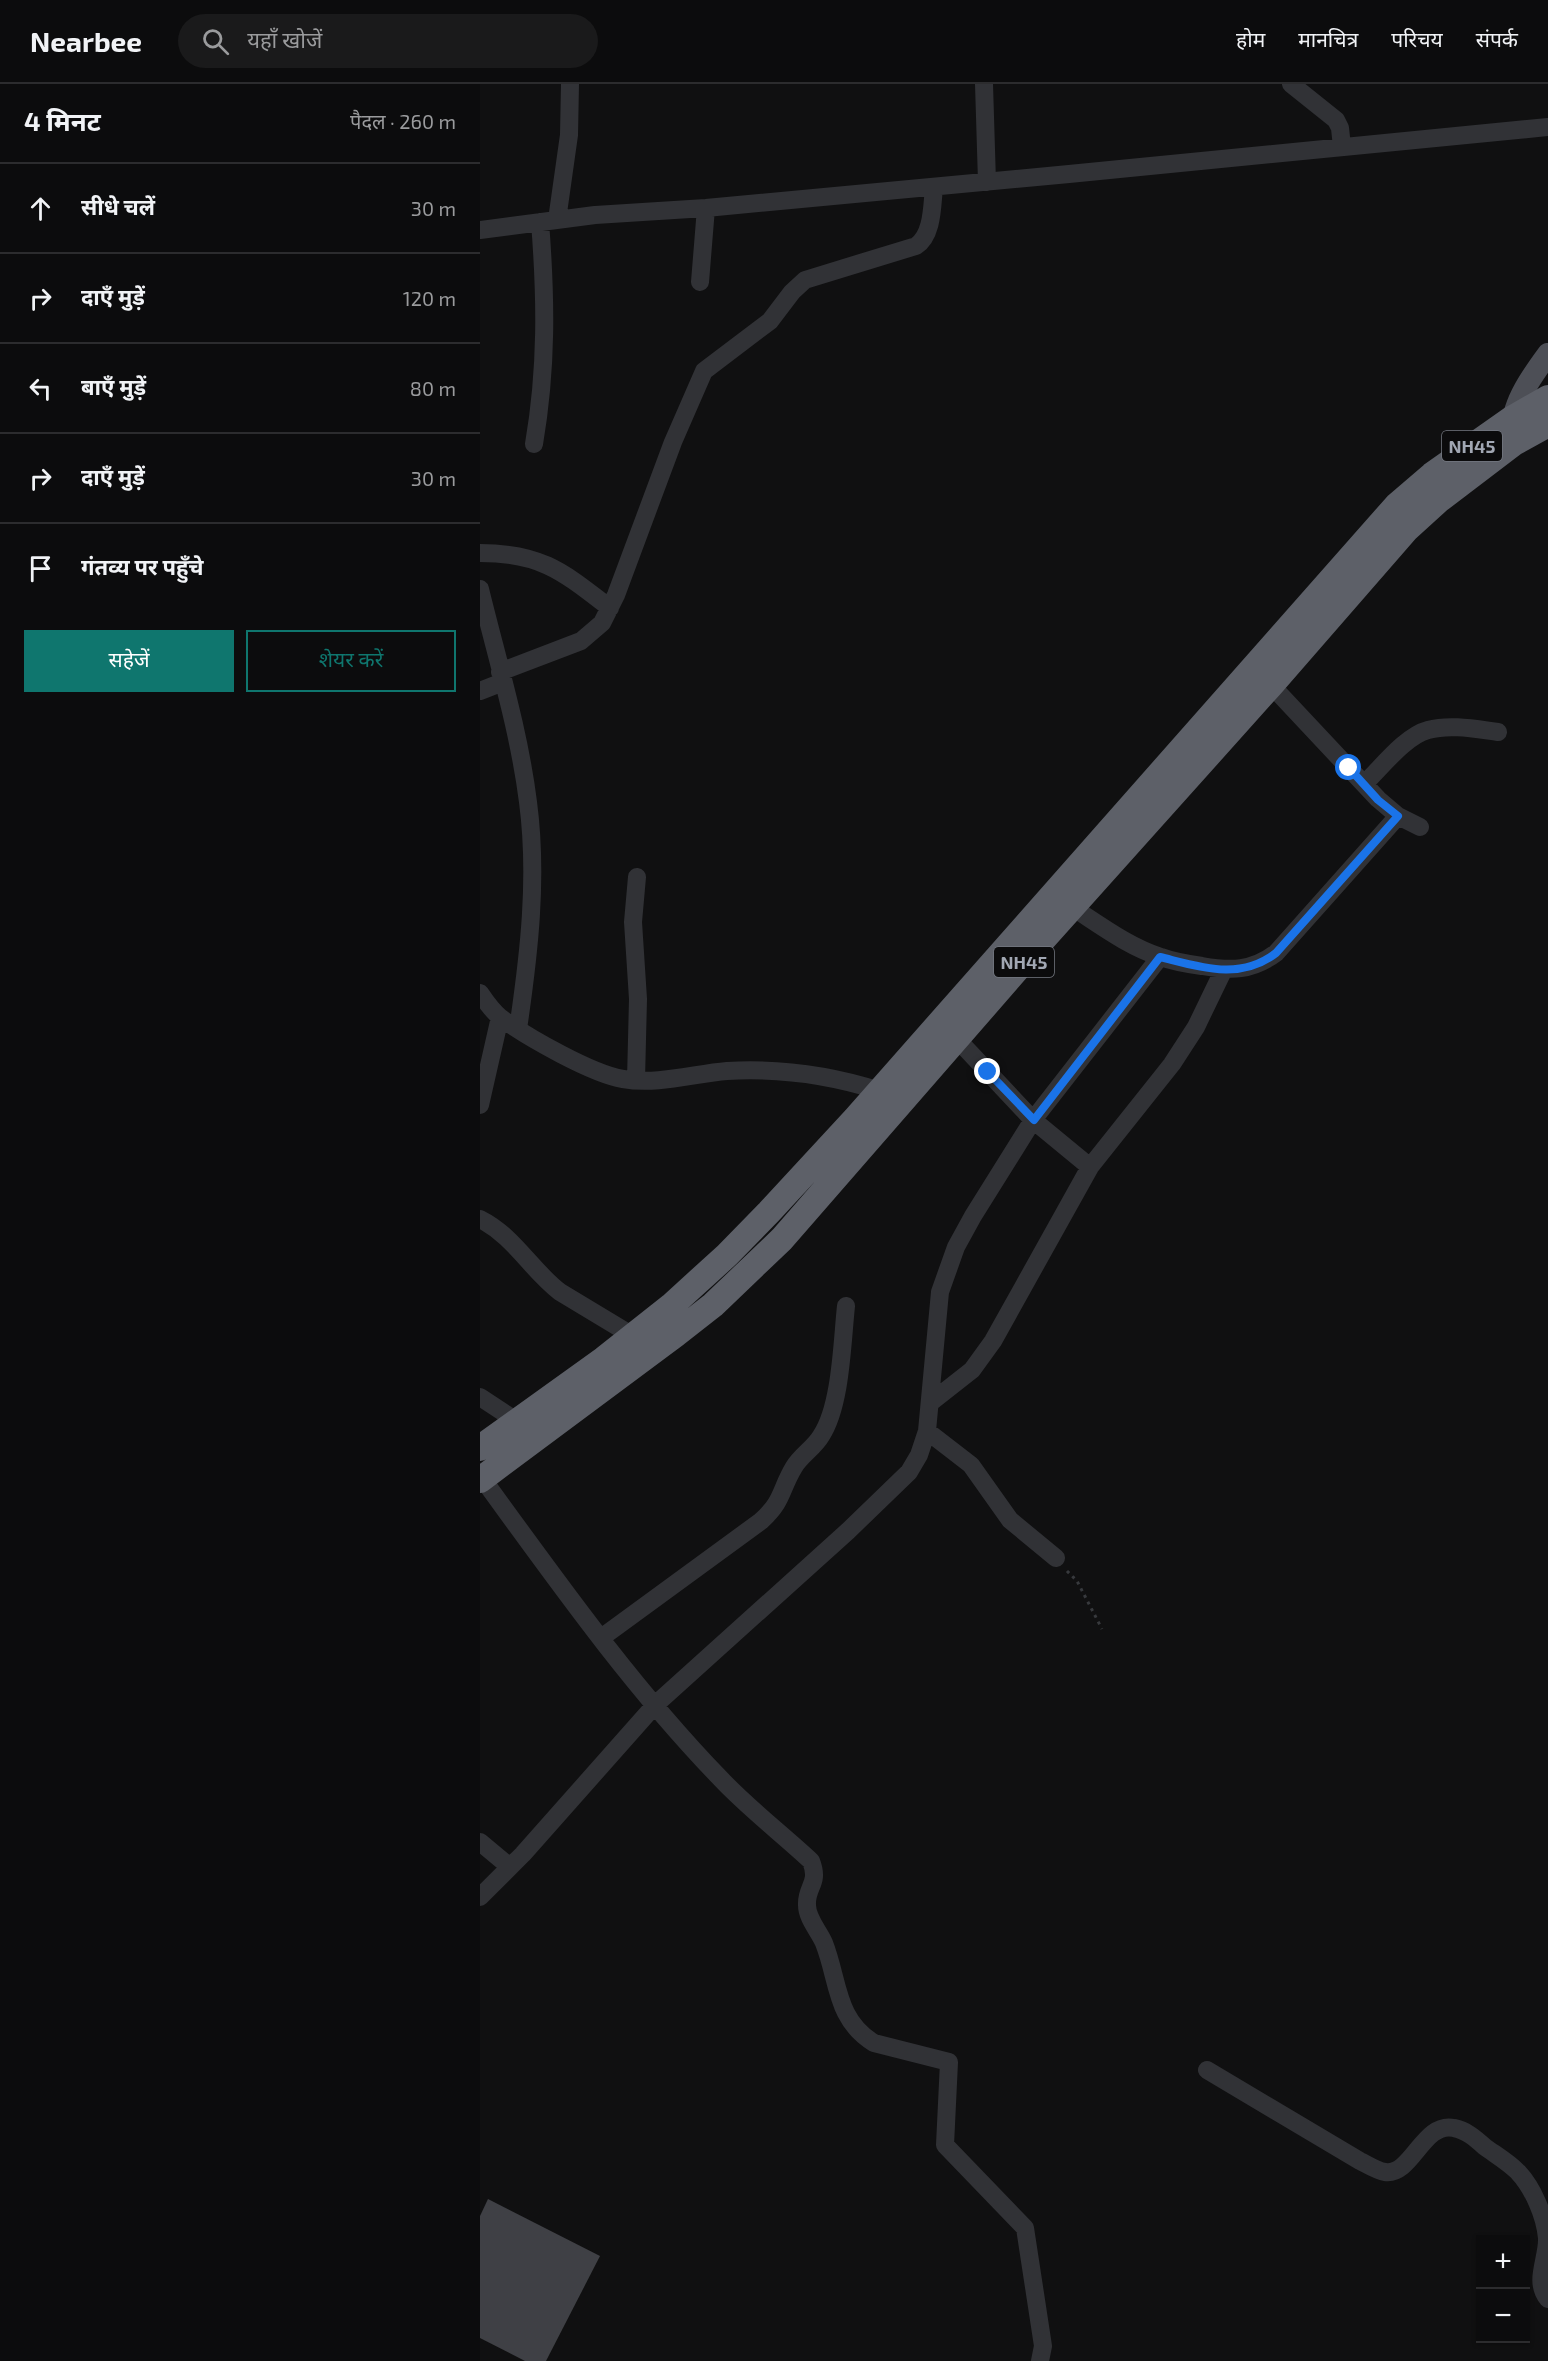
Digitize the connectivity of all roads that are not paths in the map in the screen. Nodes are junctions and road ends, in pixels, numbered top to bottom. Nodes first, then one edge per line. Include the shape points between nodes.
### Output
1 (570, 84) edge
2 (984, 84) edge
3 (1291, 84) edge
4 (1548, 127) edge
5 (1342, 147) junction
6 (987, 182) junction
7 (934, 187) junction
8 (706, 208) junction
9 (549, 221) junction
10 (480, 230) edge
11 (700, 282) dead end
12 (1548, 354) edge
13 (1548, 398) edge
14 (1548, 424) edge
15 (1513, 431) junction
16 (534, 444) dead end
17 (480, 553) edge
18 (480, 589) edge
19 (610, 608) junction
20 (502, 676) junction
21 (1271, 685) junction
22 (480, 691) edge
23 (1498, 732) dead end
24 (1364, 784) junction
25 (1398, 816) junction
26 (1420, 827) dead end
27 (637, 877) dead end
28 (1072, 907) junction
29 (1160, 957) junction
30 (1224, 969) junction
31 (481, 999) edge
32 (500, 1017) junction
33 (518, 1029) junction
34 (957, 1039) junction
35 (636, 1080) junction
36 (880, 1091) junction
37 (480, 1105) edge
38 (1034, 1120) junction
39 (1090, 1167) junction
40 (480, 1219) edge
41 (846, 1306) dead end
42 (633, 1336) junction
43 (480, 1397) edge
44 (930, 1403) junction
45 (518, 1422) junction
46 (927, 1431) junction
47 (480, 1448) edge
48 (481, 1479) edge
49 (1056, 1558) road end
50 (601, 1638) junction
51 (655, 1705) junction
52 (480, 1842) edge
53 (510, 1867) junction
54 (480, 1897) edge
55 (1207, 2070) dead end
56 (1548, 2299) edge
57 (1040, 2361) edge

1 - 9 street via 568,135
2 - 6 street
3 - 5 street via 1336,120
4 - 5 street
5 - 6 street
6 - 7 street
7 - 8 street
7 - 19 street via 928,228 921,243 805,280 770,321 704,371
8 - 9 street
8 - 11 street
9 - 10 street
9 - 16 street via 545,349
12 - 15 main road via 1527,387
13 - 15 highway, NH45
14 - 15 highway, NH45
15 - 21 highway, NH45 via 1406,530
15 - 36 highway, NH45 via 1432,475 1397,505
17 - 19 street via 520,555 544,563
18 - 20 street
19 - 20 street via 595,631 581,641
20 - 22 street
20 - 33 street via 524,775 531,834 531,914
21 - 24 street
21 - 28 highway, NH45
23 - 24 street via 1440,727 1426,730 1414,735
24 - 25 street
25 - 26 street
25 - 30 street via 1276,953 1251,968
27 - 35 street via 633,922 638,999
28 - 29 street
28 - 34 highway, NH45
29 - 30 street
29 - 38 street
30 - 39 street via 1196,1027 1172,1064
31 - 32 street
32 - 33 street
32 - 37 street
33 - 35 street via 593,1070
34 - 38 street
34 - 48 highway, NH45 via 826,1190 748,1272 676,1334
35 - 36 street via 776,1070 820,1075
36 - 42 highway, NH45 via 727,1255
38 - 39 street
38 - 44 street via 973,1216 946,1270 936,1316
39 - 44 street via 993,1341 972,1370
40 - 42 street via 515,1245 550,1285
41 - 50 street via 836,1392 828,1423 794,1467 779,1502 761,1521
42 - 45 highway, NH45
43 - 45 street
44 - 46 street
45 - 47 highway, NH45
46 - 49 street via 971,1465 1010,1520
46 - 51 street via 909,1472 888,1494
48 - 50 street
50 - 51 street
51 - 53 street
51 - 57 street via 719,1778 811,1861 814,1883 807,1900 808,1912 823,1942 848,2020 855,2029 874,2043 949,2062 945,2145 1025,2228 1043,2346
52 - 53 street
53 - 54 street
55 - 56 street via 1384,2172 1397,2170 1441,2128 1464,2131 1508,2163 1528,2185 1545,2223 1547,2250 1541,2283

